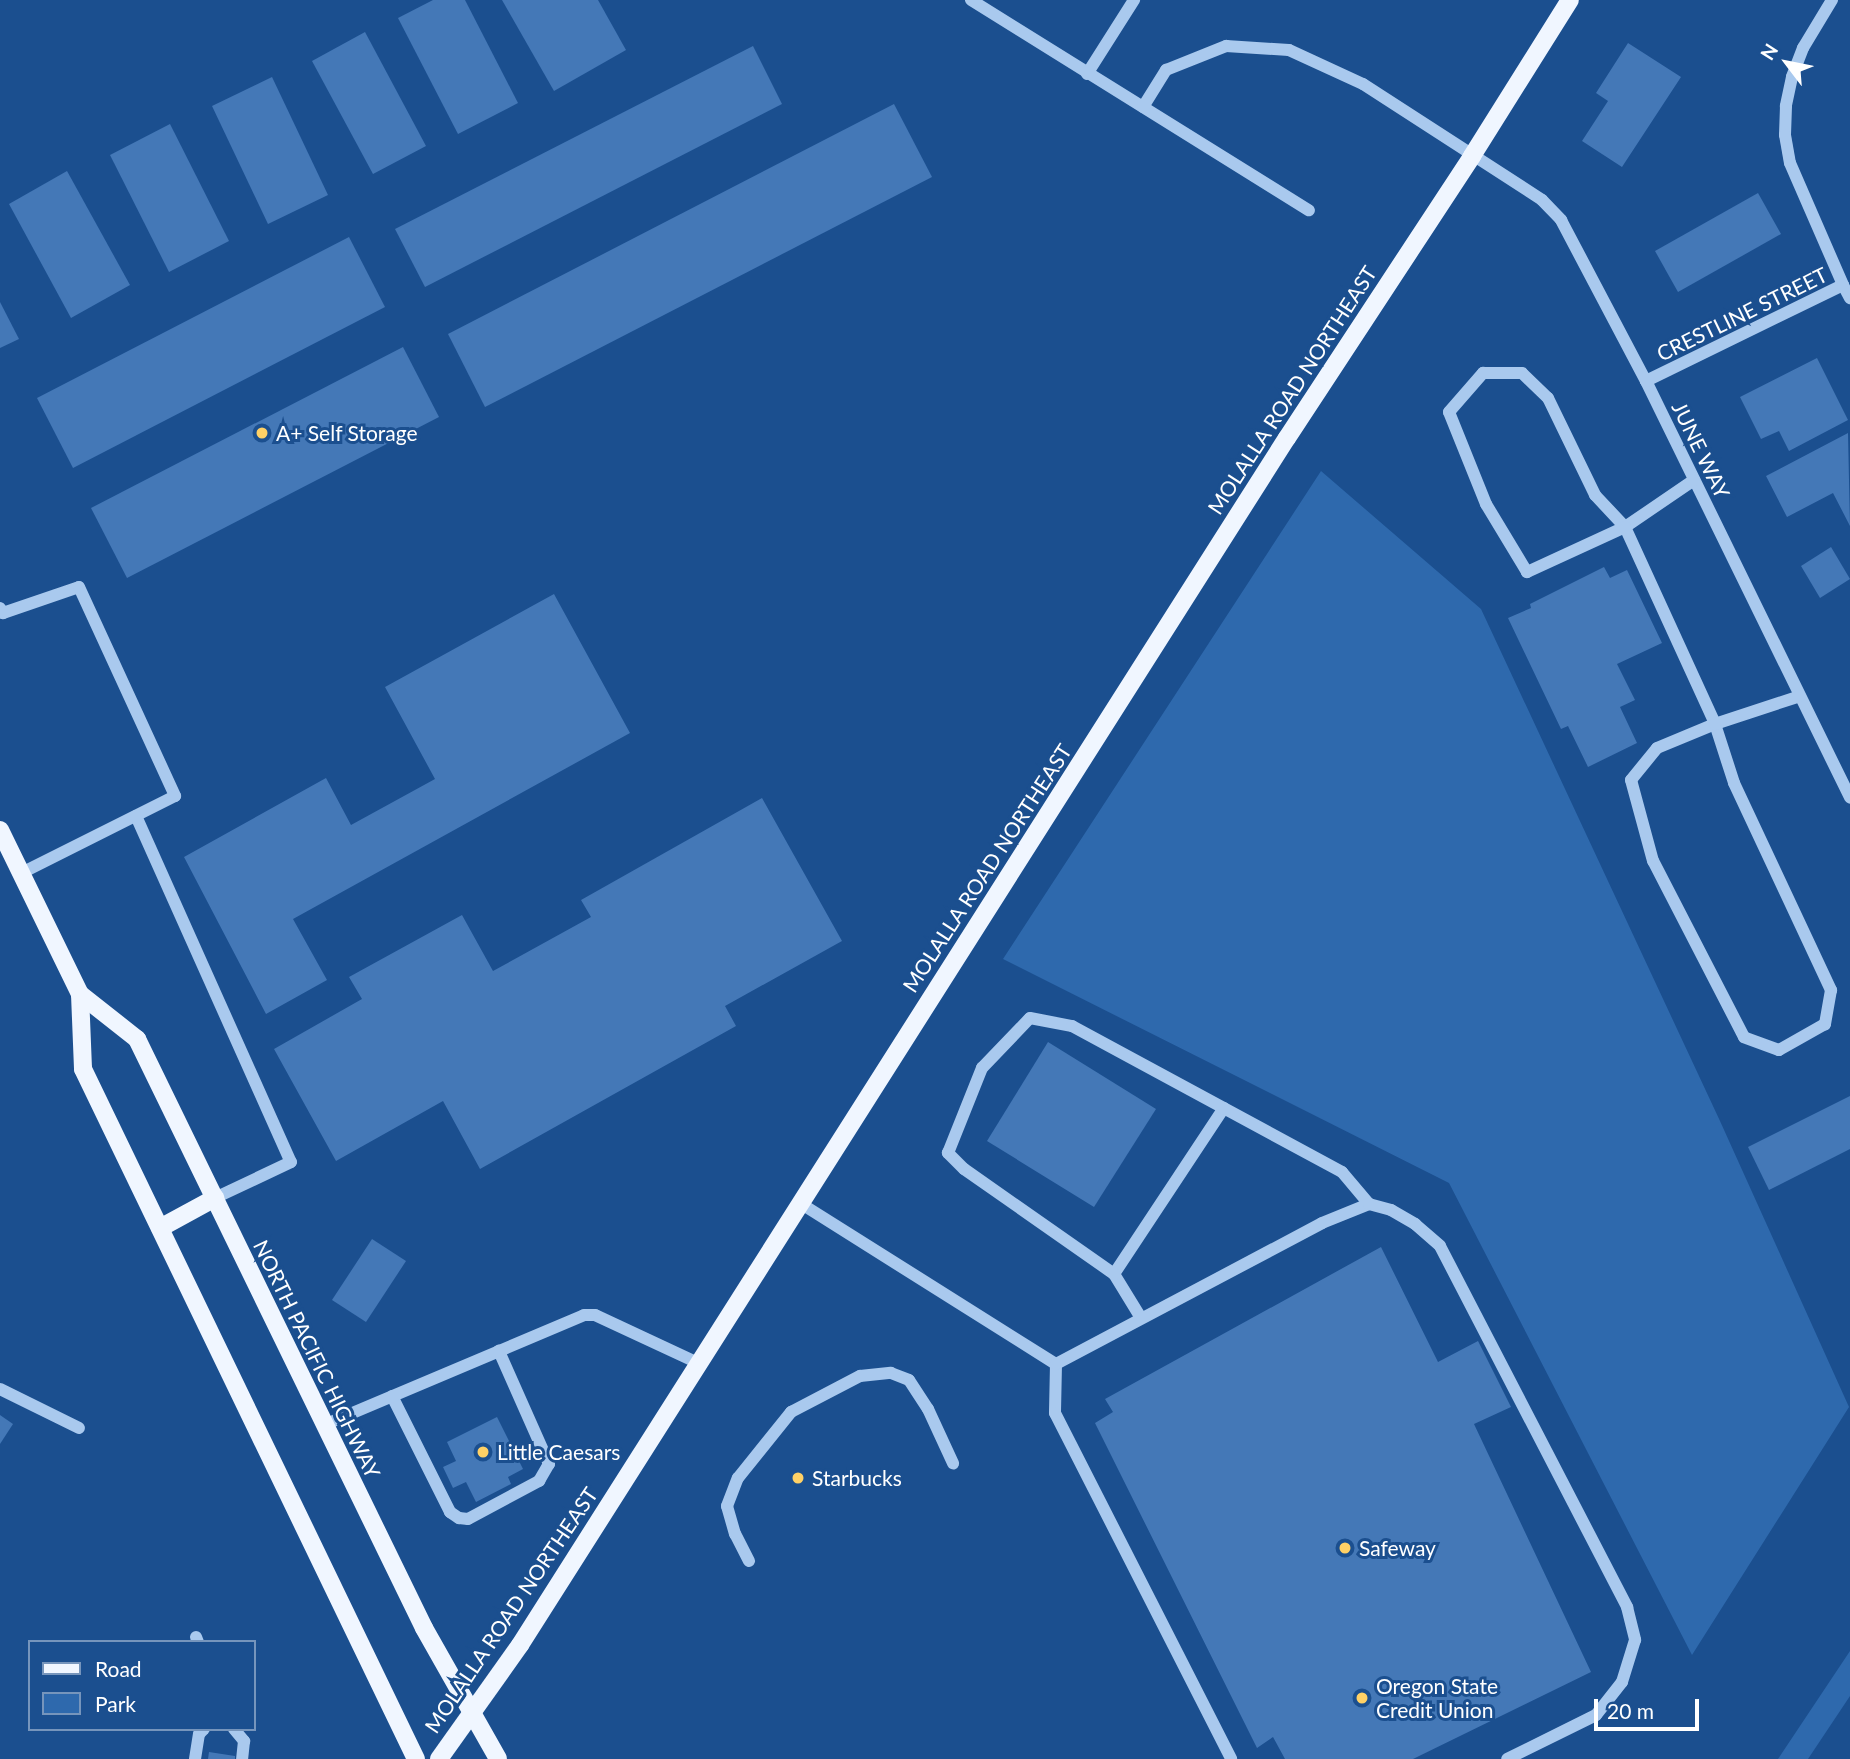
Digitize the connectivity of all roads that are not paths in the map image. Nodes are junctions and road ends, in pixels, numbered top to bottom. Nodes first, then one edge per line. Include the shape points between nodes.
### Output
1 (971, 0) edge
2 (1134, 0) edge
3 (1570, 0) edge
4 (1832, 0) edge
5 (1087, 74) junction
6 (1143, 107) junction
7 (1472, 156) junction
8 (1309, 211) dead end
9 (1843, 285) junction
10 (1850, 298) edge
11 (1646, 381) junction
12 (1694, 480) junction
13 (1625, 527) junction
14 (0, 608) edge
15 (1800, 696) junction
16 (1715, 724) junction
17 (1850, 798) edge
18 (136, 816) junction
19 (0, 830) edge
20 (21, 873) junction
21 (80, 994) junction
22 (1224, 1108) junction
23 (215, 1198) junction
24 (800, 1203) junction
25 (1369, 1204) junction
26 (160, 1228) junction
27 (1114, 1274) junction
28 (1141, 1318) junction
29 (499, 1351) junction
30 (698, 1363) junction
31 (1056, 1364) junction
32 (0, 1388) edge
33 (392, 1396) junction
34 (324, 1425) junction
35 (79, 1428) dead end
36 (953, 1463) dead end
37 (749, 1561) dead end
38 (472, 1712) junction
39 (202, 1731) edge
40 (236, 1731) edge
41 (195, 1759) edge
42 (242, 1759) edge
43 (416, 1759) edge
44 (439, 1759) edge
45 (498, 1759) edge
46 (1231, 1759) edge
47 (1507, 1759) edge

1 - 5 street
2 - 5 street
3 - 7 main road, MOLALLA ROAD NORTHEAST
4 - 9 street via 1803,48 1792,77 1785,135 1790,163
5 - 6 street
6 - 7 street, JUNE WAY via 1166,70 1226,46 1289,50 1363,84
6 - 8 street
7 - 11 street, JUNE WAY via 1542,200 1561,220
7 - 24 main road, MOLALLA ROAD NORTHEAST
9 - 10 street, CRESTLINE STREET
9 - 11 street, CRESTLINE STREET
11 - 12 street, JUNE WAY
12 - 13 street
12 - 15 street, JUNE WAY
13 - 13 street via 1595,495 1548,398 1522,373 1483,373 1449,412 1486,504 1527,572
13 - 16 street
14 - 18 street via 3,613 79,587 176,796
15 - 16 street
15 - 17 street, JUNE WAY
16 - 16 street via 1657,748 1631,780 1653,861 1744,1037 1779,1050 1825,1024 1831,989 1734,783
18 - 20 street
18 - 23 street via 291,1162
19 - 20 main road, NORTH PACIFIC HIGHWAY
20 - 21 main road, NORTH PACIFIC HIGHWAY
21 - 23 main road, NORTH PACIFIC HIGHWAY via 137,1039
21 - 26 main road, NORTH PACIFIC HIGHWAY via 83,1069
22 - 25 street via 1342,1172
22 - 27 street
22 - 27 street via 1072,1026 1030,1018 982,1068 948,1153 964,1169
23 - 26 main road
23 - 34 main road, NORTH PACIFIC HIGHWAY
24 - 30 main road, MOLALLA ROAD NORTHEAST
24 - 31 street
25 - 28 street via 1322,1223
25 - 47 street via 1415,1224 1440,1246 1627,1606 1635,1640 1622,1682 1596,1715
26 - 43 main road, NORTH PACIFIC HIGHWAY
27 - 28 street
28 - 31 street
29 - 30 street via 584,1315 595,1315
29 - 33 street
29 - 33 street via 549,1464 539,1481 468,1519 450,1512
30 - 38 main road, MOLALLA ROAD NORTHEAST via 520,1645
31 - 46 street via 1055,1413
32 - 35 street
33 - 34 street
34 - 38 main road, NORTH PACIFIC HIGHWAY via 424,1628
36 - 37 street via 909,1380 891,1373 860,1376 791,1412 738,1478 727,1506 734,1534
38 - 44 main road, MOLALLA ROAD NORTHEAST
38 - 45 main road, NORTH PACIFIC HIGHWAY
39 - 41 street
40 - 42 street via 244,1741

